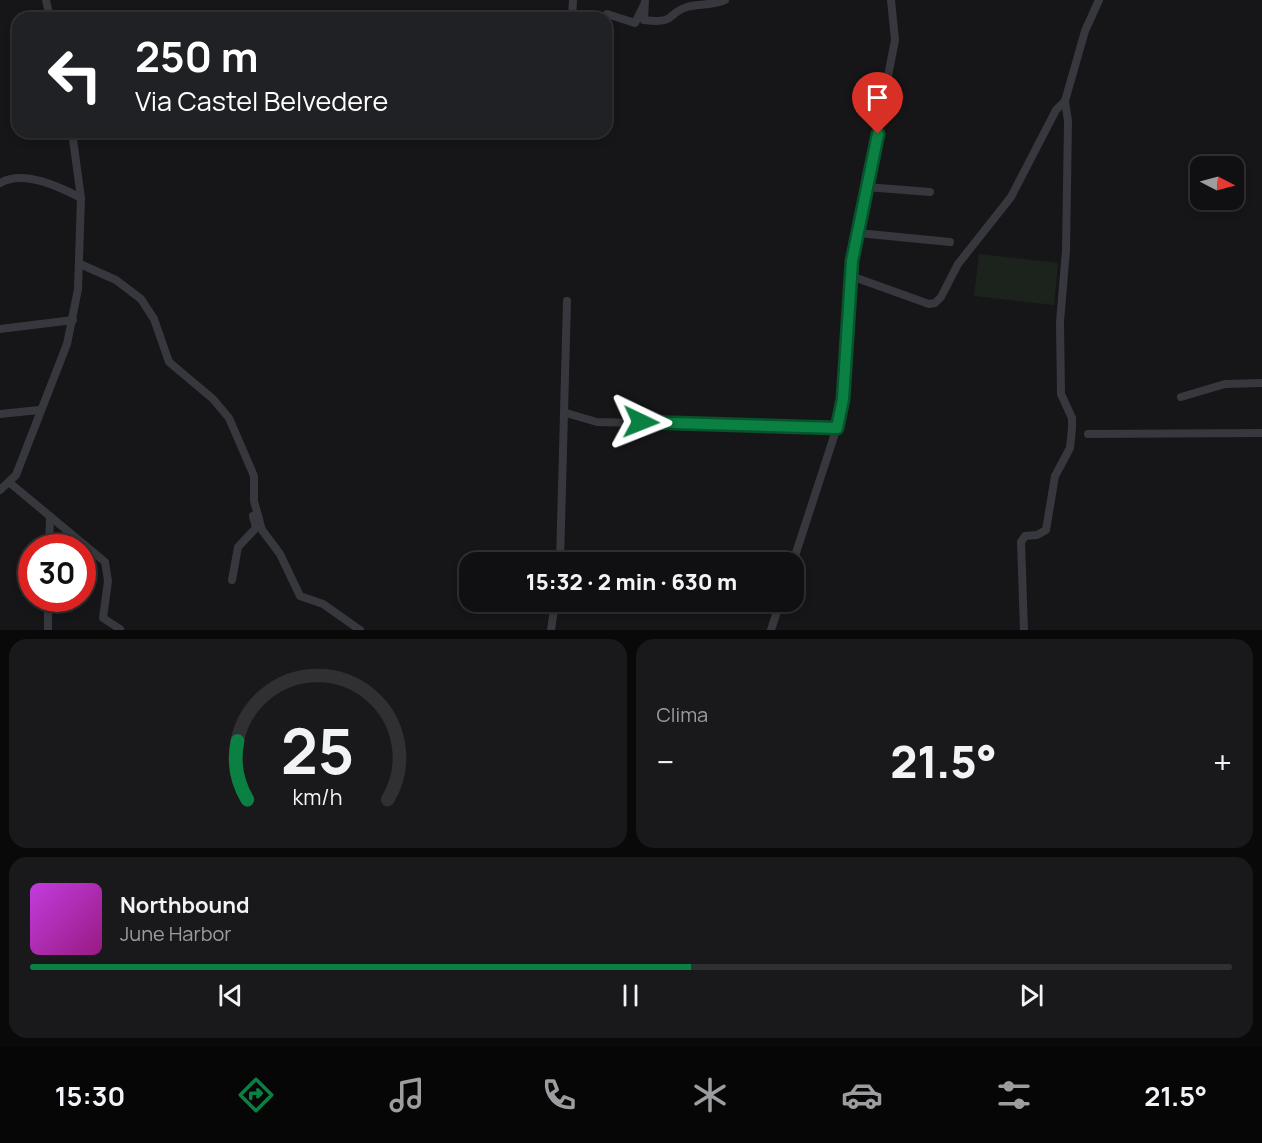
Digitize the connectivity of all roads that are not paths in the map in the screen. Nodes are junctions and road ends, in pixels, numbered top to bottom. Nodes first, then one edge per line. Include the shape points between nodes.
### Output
1 (725, 0) edge
2 (891, 0) edge
3 (1100, 0) edge
4 (645, 2) edge
5 (612, 15) edge
6 (1065, 101) junction
7 (73, 138) edge
8 (0, 183) edge
9 (866, 187) junction
10 (930, 192) dead end
11 (81, 198) junction
12 (858, 233) junction
13 (950, 242) dead end
14 (80, 264) junction
15 (851, 276) junction
16 (567, 302) dead end
17 (73, 320) junction
18 (0, 329) edge
19 (1262, 383) edge
20 (1181, 397) dead end
21 (39, 410) junction
22 (566, 413) junction
23 (0, 414) edge
24 (837, 428) junction
25 (1262, 433) edge
26 (1088, 434) dead end
27 (10, 483) junction
28 (0, 490) edge
29 (254, 501) junction
30 (50, 517) junction
31 (49, 534) edge
32 (560, 552) edge
33 (796, 552) edge
34 (232, 580) dead end
35 (48, 612) edge
36 (554, 612) edge
37 (777, 612) edge
38 (120, 629) edge
39 (48, 630) edge
40 (360, 630) edge
41 (551, 630) edge
42 (771, 630) edge
43 (1024, 630) edge

1 - 4 street via 686,7 670,20 659,22 644,20
2 - 9 street via 895,40
3 - 6 street via 1085,31
4 - 5 street via 635,23
6 - 15 street via 1056,110 1011,197 968,250 935,303
6 - 43 street via 1068,121 1061,374 1062,398 1072,418 1072,439 1055,476 1046,530 1025,536 1021,542
7 - 11 street
8 - 11 street via 24,177
9 - 10 street
9 - 12 street
11 - 14 street
12 - 13 street
12 - 15 street
14 - 17 street
14 - 29 street via 116,280 141,299 154,319 169,362 227,414 254,476
15 - 24 street via 843,399
16 - 22 street
17 - 18 street
17 - 21 street
19 - 20 street via 1225,384
21 - 23 street
21 - 27 street
22 - 24 street via 597,422
22 - 32 street
24 - 33 street
25 - 26 street
27 - 28 street
27 - 30 street
29 - 34 street via 250,507 256,528 238,547
29 - 40 street via 264,534 280,554 300,596 323,604
30 - 31 street
30 - 38 street via 105,562 108,581 103,618
35 - 39 street
36 - 41 street
37 - 42 street

